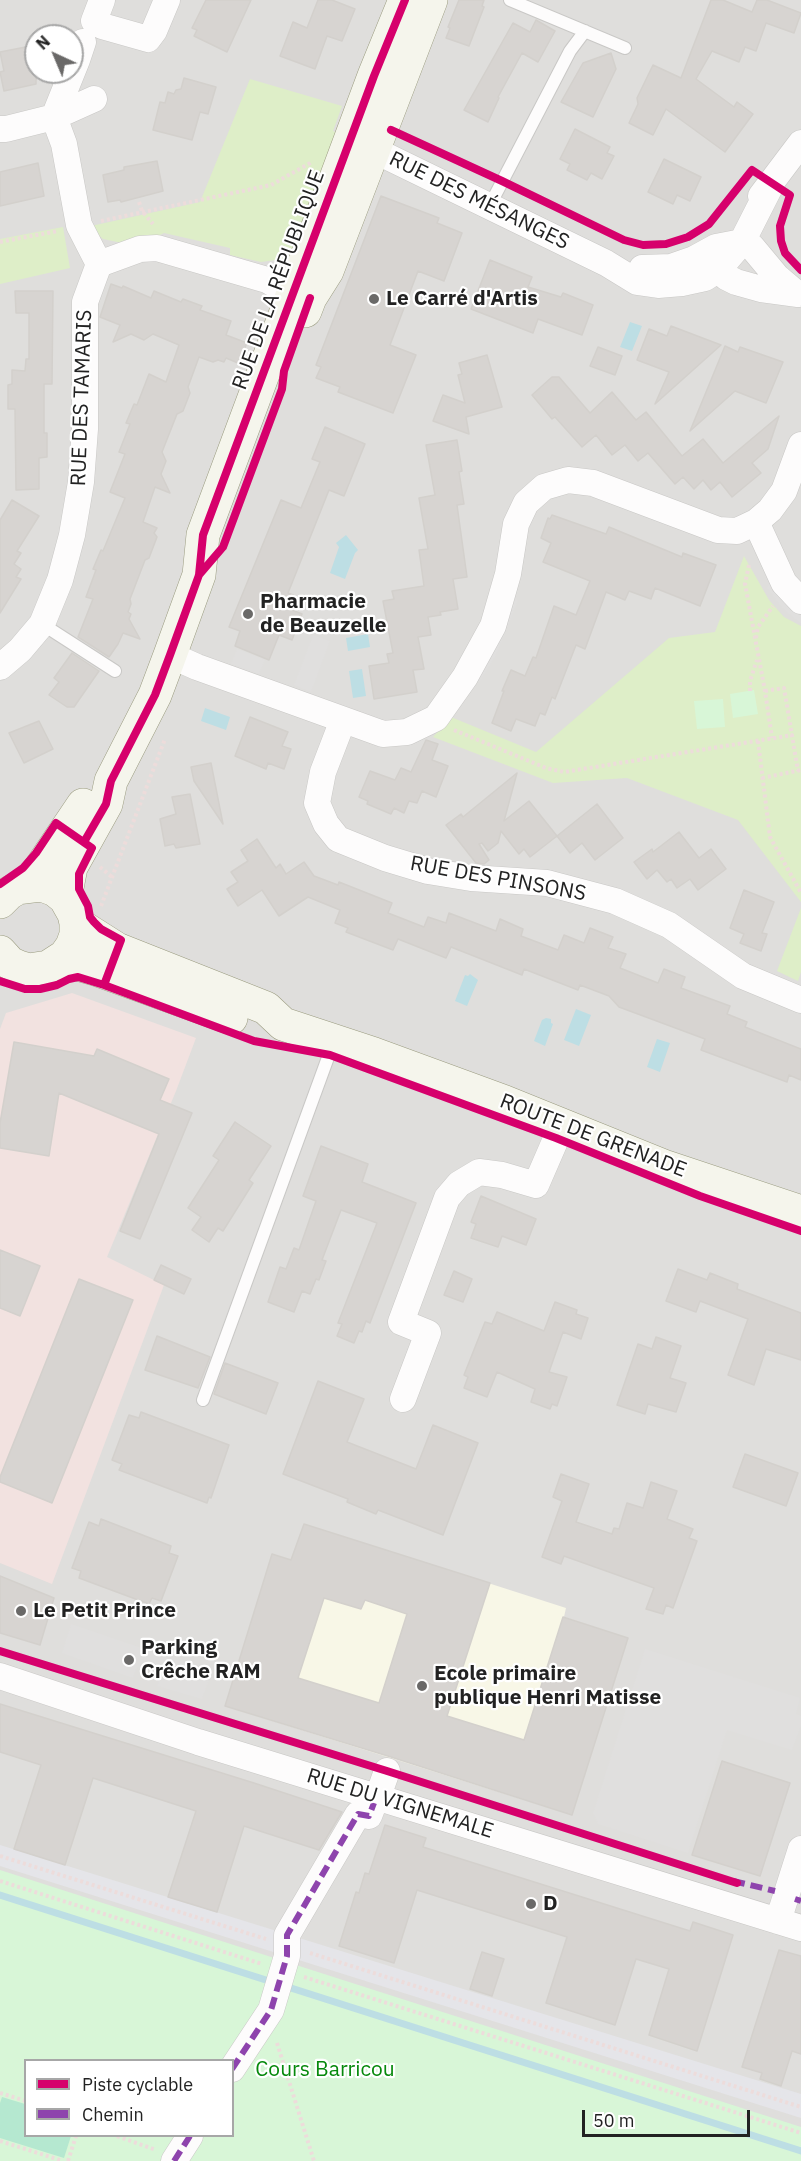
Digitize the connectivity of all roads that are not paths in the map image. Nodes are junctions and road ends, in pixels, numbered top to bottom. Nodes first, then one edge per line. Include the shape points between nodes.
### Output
1 (102, 0) edge
2 (167, 0) edge
3 (405, 0) edge
4 (431, 0) edge
5 (510, 0) edge
6 (585, 31) junction
7 (625, 48) dead end
8 (67, 84) edge
9 (94, 99) dead end
10 (54, 117) junction
11 (0, 129) edge
12 (801, 143) edge
13 (362, 146) junction
14 (772, 183) junction
15 (490, 205) junction
16 (742, 242) junction
17 (718, 258) junction
18 (99, 264) junction
19 (295, 293) junction
20 (799, 294) edge
21 (801, 445) edge
22 (756, 522) junction
23 (801, 601) edge
24 (42, 624) junction
25 (170, 655) junction
26 (0, 667) edge
27 (115, 671) dead end
28 (343, 720) junction
29 (111, 781) junction
30 (7, 897) edge
31 (80, 911) junction
32 (3, 963) edge
33 (56, 963) junction
34 (801, 1000) edge
35 (283, 1024) junction
36 (334, 1040) junction
37 (562, 1125) junction
38 (801, 1212) edge
39 (403, 1399) dead end
40 (203, 1400) dead end
41 (0, 1676) edge
42 (381, 1786) dead end
43 (801, 1849) edge
44 (789, 1924) edge
45 (234, 2066) edge
46 (189, 2137) edge
47 (175, 2159) edge

1 - 2 street via 94,21 148,39
3 - 13 street, RUE DE LA RÉPUBLIQUE via 374,76
4 - 13 street, RUE DE LA RÉPUBLIQUE
5 - 6 lane
6 - 7 lane
6 - 15 lane via 570,51
8 - 10 street
9 - 10 street
10 - 11 street
10 - 18 street via 64,144 80,225
12 - 14 street
13 - 15 street, RUE DES MÉSANGES
13 - 19 street, RUE DE LA RÉPUBLIQUE via 327,271
14 - 16 street, RUE DES MÉSANGES
14 - 17 street
15 - 17 street, RUE DES MÉSANGES via 606,262 637,282 658,285 705,278
16 - 17 street, RUE DES MÉSANGES
16 - 20 street via 752,247 777,277
17 - 20 street via 726,277 736,282
18 - 19 street via 140,249 158,248 267,280
18 - 24 street, RUE DES TAMARIS via 85,302 81,482 60,580
19 - 25 street, RUE DE LA RÉPUBLIQUE via 282,389 223,547 199,575
21 - 22 street via 784,490
22 - 23 street via 784,583
22 - 28 street via 737,531 718,530 593,483 568,480 544,487 526,503 516,524 508,574 493,626 465,677 435,718 408,732 383,734
24 - 26 street, RUE DES TAMARIS
24 - 27 lane
25 - 28 street
25 - 29 street, RUE DE LA RÉPUBLIQUE via 150,705
28 - 34 street, RUE DES PINSONS via 323,772 317,803 338,839 428,871 547,884 615,902 669,925 743,976
29 - 30 street, RUE DE LA RÉPUBLIQUE via 89,796
29 - 31 street, RUE DE LA RÉPUBLIQUE via 106,804 71,867
30 - 31 street, ROUTE DE GRENADE via 42,885 55,890
31 - 33 street, RUE DE LA RÉPUBLIQUE via 72,946
31 - 35 street, ROUTE DE GRENADE via 117,949 266,1008
32 - 33 street, ROUTE DE GRENADE via 29,970
33 - 35 street, ROUTE DE GRENADE via 109,973 256,1027
35 - 36 street, ROUTE DE GRENADE
36 - 37 street, ROUTE DE GRENADE
36 - 40 lane
37 - 38 street, ROUTE DE GRENADE via 666,1167
37 - 39 street via 536,1185 479,1172 459,1184 447,1198 401,1322 428,1333
41 - 44 street, RUE DU VIGNEMALE via 198,1742
42 - 45 street via 369,1816 358,1814 287,1935 285,1963 271,2010
43 - 44 street
46 - 47 street

